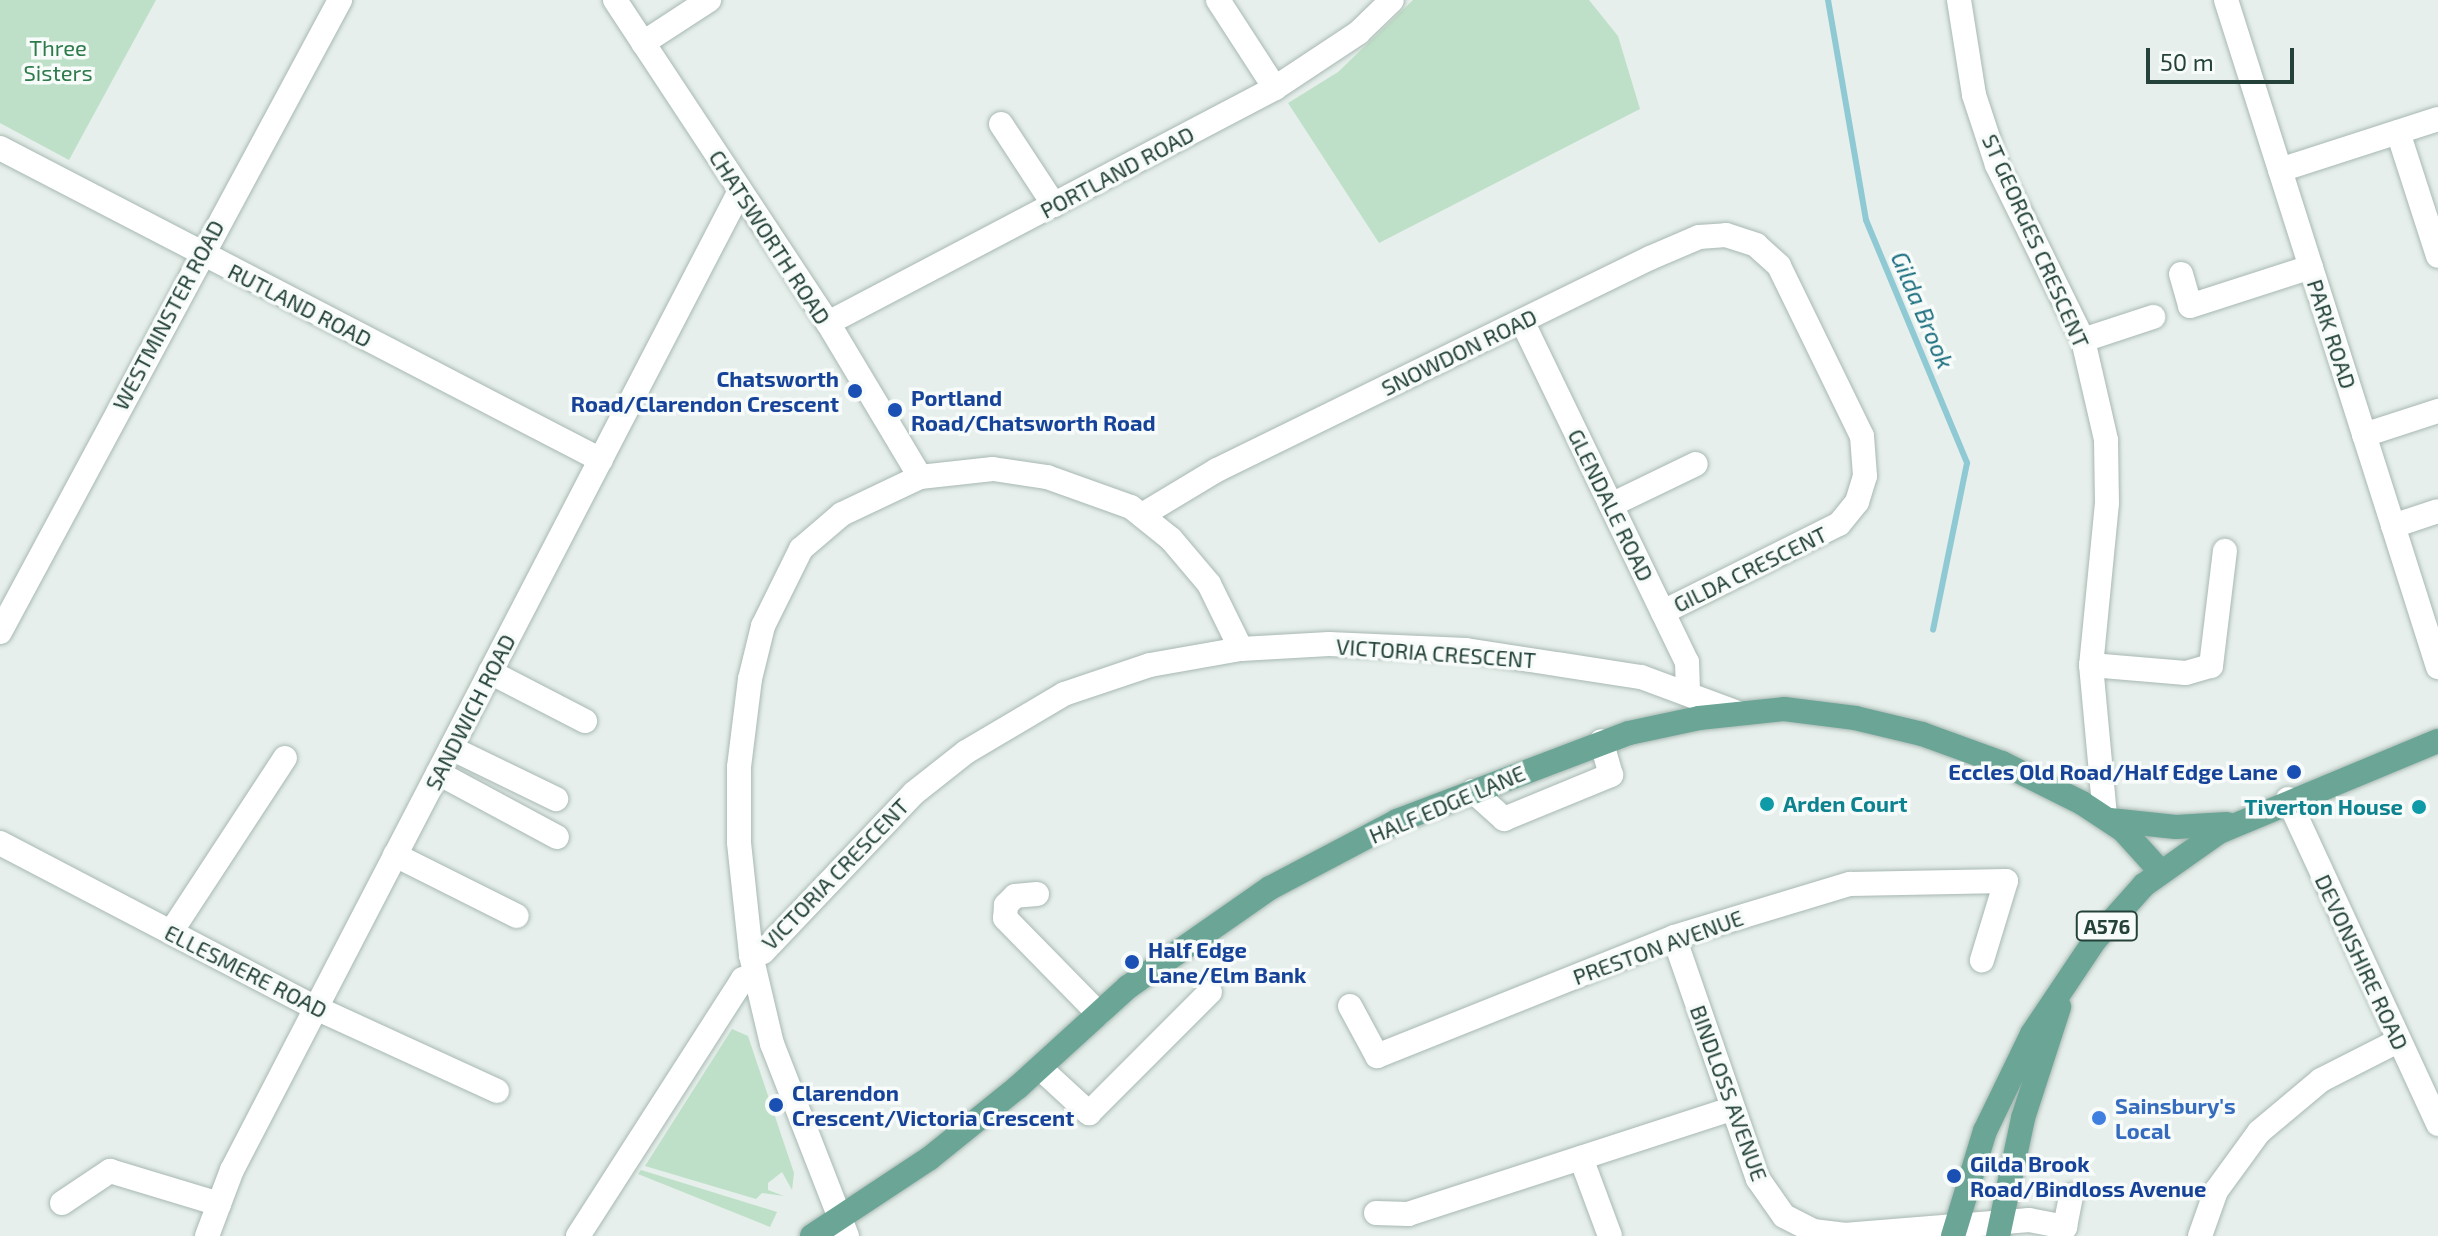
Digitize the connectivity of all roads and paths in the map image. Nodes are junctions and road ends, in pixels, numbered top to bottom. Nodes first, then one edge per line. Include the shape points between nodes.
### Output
1 (340, 0) edge
2 (615, 0) edge
3 (709, 0) edge
4 (1218, 0) edge
5 (1392, 0) edge
6 (1959, 0) edge
7 (2226, 0) edge
8 (643, 43) junction
9 (1275, 88) junction
10 (2438, 119) edge
11 (1001, 124) dead end
12 (2398, 132) junction
13 (0, 148) edge
14 (2280, 170) junction
15 (740, 191) junction
16 (1054, 205) junction
17 (200, 254) junction
18 (2438, 256) edge
19 (1779, 266) joint
20 (2311, 267) junction
21 (2181, 274) dead end
22 (2153, 317) dead end
23 (1522, 321) junction
24 (828, 323) junction
25 (2083, 340) junction
26 (2438, 411) edge
27 (2364, 435) junction
28 (601, 460) junction
29 (1696, 464) dead end
30 (920, 477) junction
31 (1611, 505) junction
32 (2438, 511) edge
33 (1142, 515) junction
34 (2393, 526) junction
35 (2225, 551) dead end
36 (1663, 612) junction
37 (0, 632) edge
38 (1241, 649) junction
39 (2091, 665) junction
40 (2438, 667) edge
41 (490, 672) junction
42 (1688, 691) junction
43 (1738, 713) junction
44 (585, 721) dead end
45 (1601, 741) junction
46 (2438, 741) edge
47 (451, 748) junction
48 (285, 758) dead end
49 (438, 773) junction
50 (1473, 791) junction
51 (556, 799) dead end
52 (2288, 799) junction
53 (2107, 818) junction
54 (2239, 822) junction
55 (557, 837) dead end
56 (0, 843) edge
57 (395, 855) junction
58 (2160, 871) junction
59 (1037, 894) dead end
60 (517, 916) dead end
61 (171, 932) junction
62 (1674, 937) junction
63 (1982, 960) dead end
64 (753, 965) junction
65 (2064, 989) junction
66 (1210, 992) dead end
67 (1350, 1006) dead end
68 (316, 1008) junction
69 (1099, 1014) junction
70 (2398, 1041) junction
71 (1040, 1068) junction
72 (497, 1091) dead end
73 (1732, 1109) junction
74 (2438, 1124) edge
75 (1581, 1158) junction
76 (2071, 1196) dead end
77 (62, 1203) dead end
78 (219, 1204) junction
79 (1376, 1213) dead end
80 (1411, 1225) edge
81 (843, 1228) edge
82 (1999, 1229) edge
83 (2064, 1231) edge
84 (1953, 1232) edge
85 (207, 1236) edge
86 (578, 1236) edge
87 (812, 1236) edge
88 (1610, 1236) edge
89 (2200, 1236) edge

1 - 17 street, WESTMINSTER ROAD
2 - 8 street, CHATSWORTH ROAD
3 - 8 street
4 - 9 street
5 - 9 street, PORTLAND ROAD via 1358,33
6 - 25 street, ST GEORGES CRESCENT via 1974,95 1997,165
7 - 14 street, PARK ROAD
8 - 15 street, CHATSWORTH ROAD
9 - 16 street, PORTLAND ROAD
10 - 12 street
11 - 16 street
12 - 14 street
12 - 18 street
13 - 17 street, RUTLAND ROAD
14 - 20 street, PARK ROAD
15 - 24 street, CHATSWORTH ROAD
15 - 28 street, SANDWICH ROAD
16 - 24 street, PORTLAND ROAD
17 - 28 street, RUTLAND ROAD
17 - 37 street, WESTMINSTER ROAD
19 - 23 street, SNOWDON ROAD via 1743,240 1699,237
19 - 36 street, GILDA CRESCENT via 1862,436 1867,466 1863,488 1849,514 1824,534
20 - 21 street via 2190,306
20 - 27 street, PARK ROAD
22 - 25 street
23 - 31 street, GLENDALE ROAD
23 - 33 street, SNOWDON ROAD via 1197,481
24 - 30 street, CHATSWORTH ROAD
25 - 39 street, ST GEORGES CRESCENT via 2106,440 2107,503
26 - 27 street
27 - 34 street, PARK ROAD
28 - 41 street, SANDWICH ROAD
29 - 31 street
30 - 33 street via 1019,471 1096,490
30 - 64 street via 864,500 811,540 786,572 763,626 739,767 739,842
31 - 36 street, GLENDALE ROAD
32 - 34 street
33 - 38 street via 1194,562
34 - 40 street, PARK ROAD
35 - 39 street via 2211,666 2186,673
36 - 42 street, GLENDALE ROAD via 1687,662
38 - 42 street, VICTORIA CRESCENT via 1340,644 1466,650 1569,664
38 - 64 street, VICTORIA CRESCENT via 1099,680 997,730 914,793
39 - 53 street, ST GEORGES CRESCENT
41 - 44 street
41 - 47 street, SANDWICH ROAD
42 - 43 street, VICTORIA CRESCENT
43 - 45 main road, HALF EDGE LANE
43 - 53 main road, HALF EDGE LANE via 1800,710 1922,734 2029,775
45 - 50 main road, HALF EDGE LANE
45 - 50 street via 1611,775 1504,819
46 - 52 main road, A576
47 - 49 street, SANDWICH ROAD
47 - 51 street
48 - 61 street
49 - 55 street
49 - 57 street, SANDWICH ROAD
50 - 69 main road, HALF EDGE LANE via 1397,821 1270,888 1202,931
52 - 54 main road, A576
52 - 70 street, DEVONSHIRE ROAD
53 - 54 main road via 2185,828
53 - 58 main road, HALF EDGE LANE
54 - 58 main road, A576
56 - 61 street, ELLESMERE ROAD
57 - 60 street
57 - 68 street, SANDWICH ROAD
58 - 65 main road, A576 via 2095,940
59 - 69 street via 1015,896 1006,905 1005,918
61 - 68 street, ELLESMERE ROAD
62 - 63 street, PRESTON AVENUE via 1850,884 2006,881
62 - 67 street, PRESTON AVENUE via 1377,1056
62 - 73 street, BINDLOSS AVENUE
64 - 81 street via 791,1104
64 - 86 street, VICTORIA CRESCENT
65 - 82 main road, A576 via 2023,1118
65 - 84 main road, A576 via 2006,1084
66 - 71 street via 1089,1113
68 - 72 street, ELLESMERE ROAD
68 - 78 street, SANDWICH ROAD
69 - 71 main road, HALF EDGE LANE
70 - 74 street, DEVONSHIRE ROAD
70 - 89 street via 2321,1080 2259,1132 2216,1191
71 - 81 main road, HALF EDGE LANE
73 - 75 street
73 - 84 street, BINDLOSS AVENUE via 1765,1192 1798,1225 1844,1235
75 - 80 street
75 - 88 street
76 - 83 street
77 - 78 street via 110,1171
78 - 85 street, SANDWICH ROAD
79 - 80 street
81 - 87 main road, HALF EDGE LANE
82 - 83 street, BINDLOSS AVENUE
82 - 84 street, BINDLOSS AVENUE

